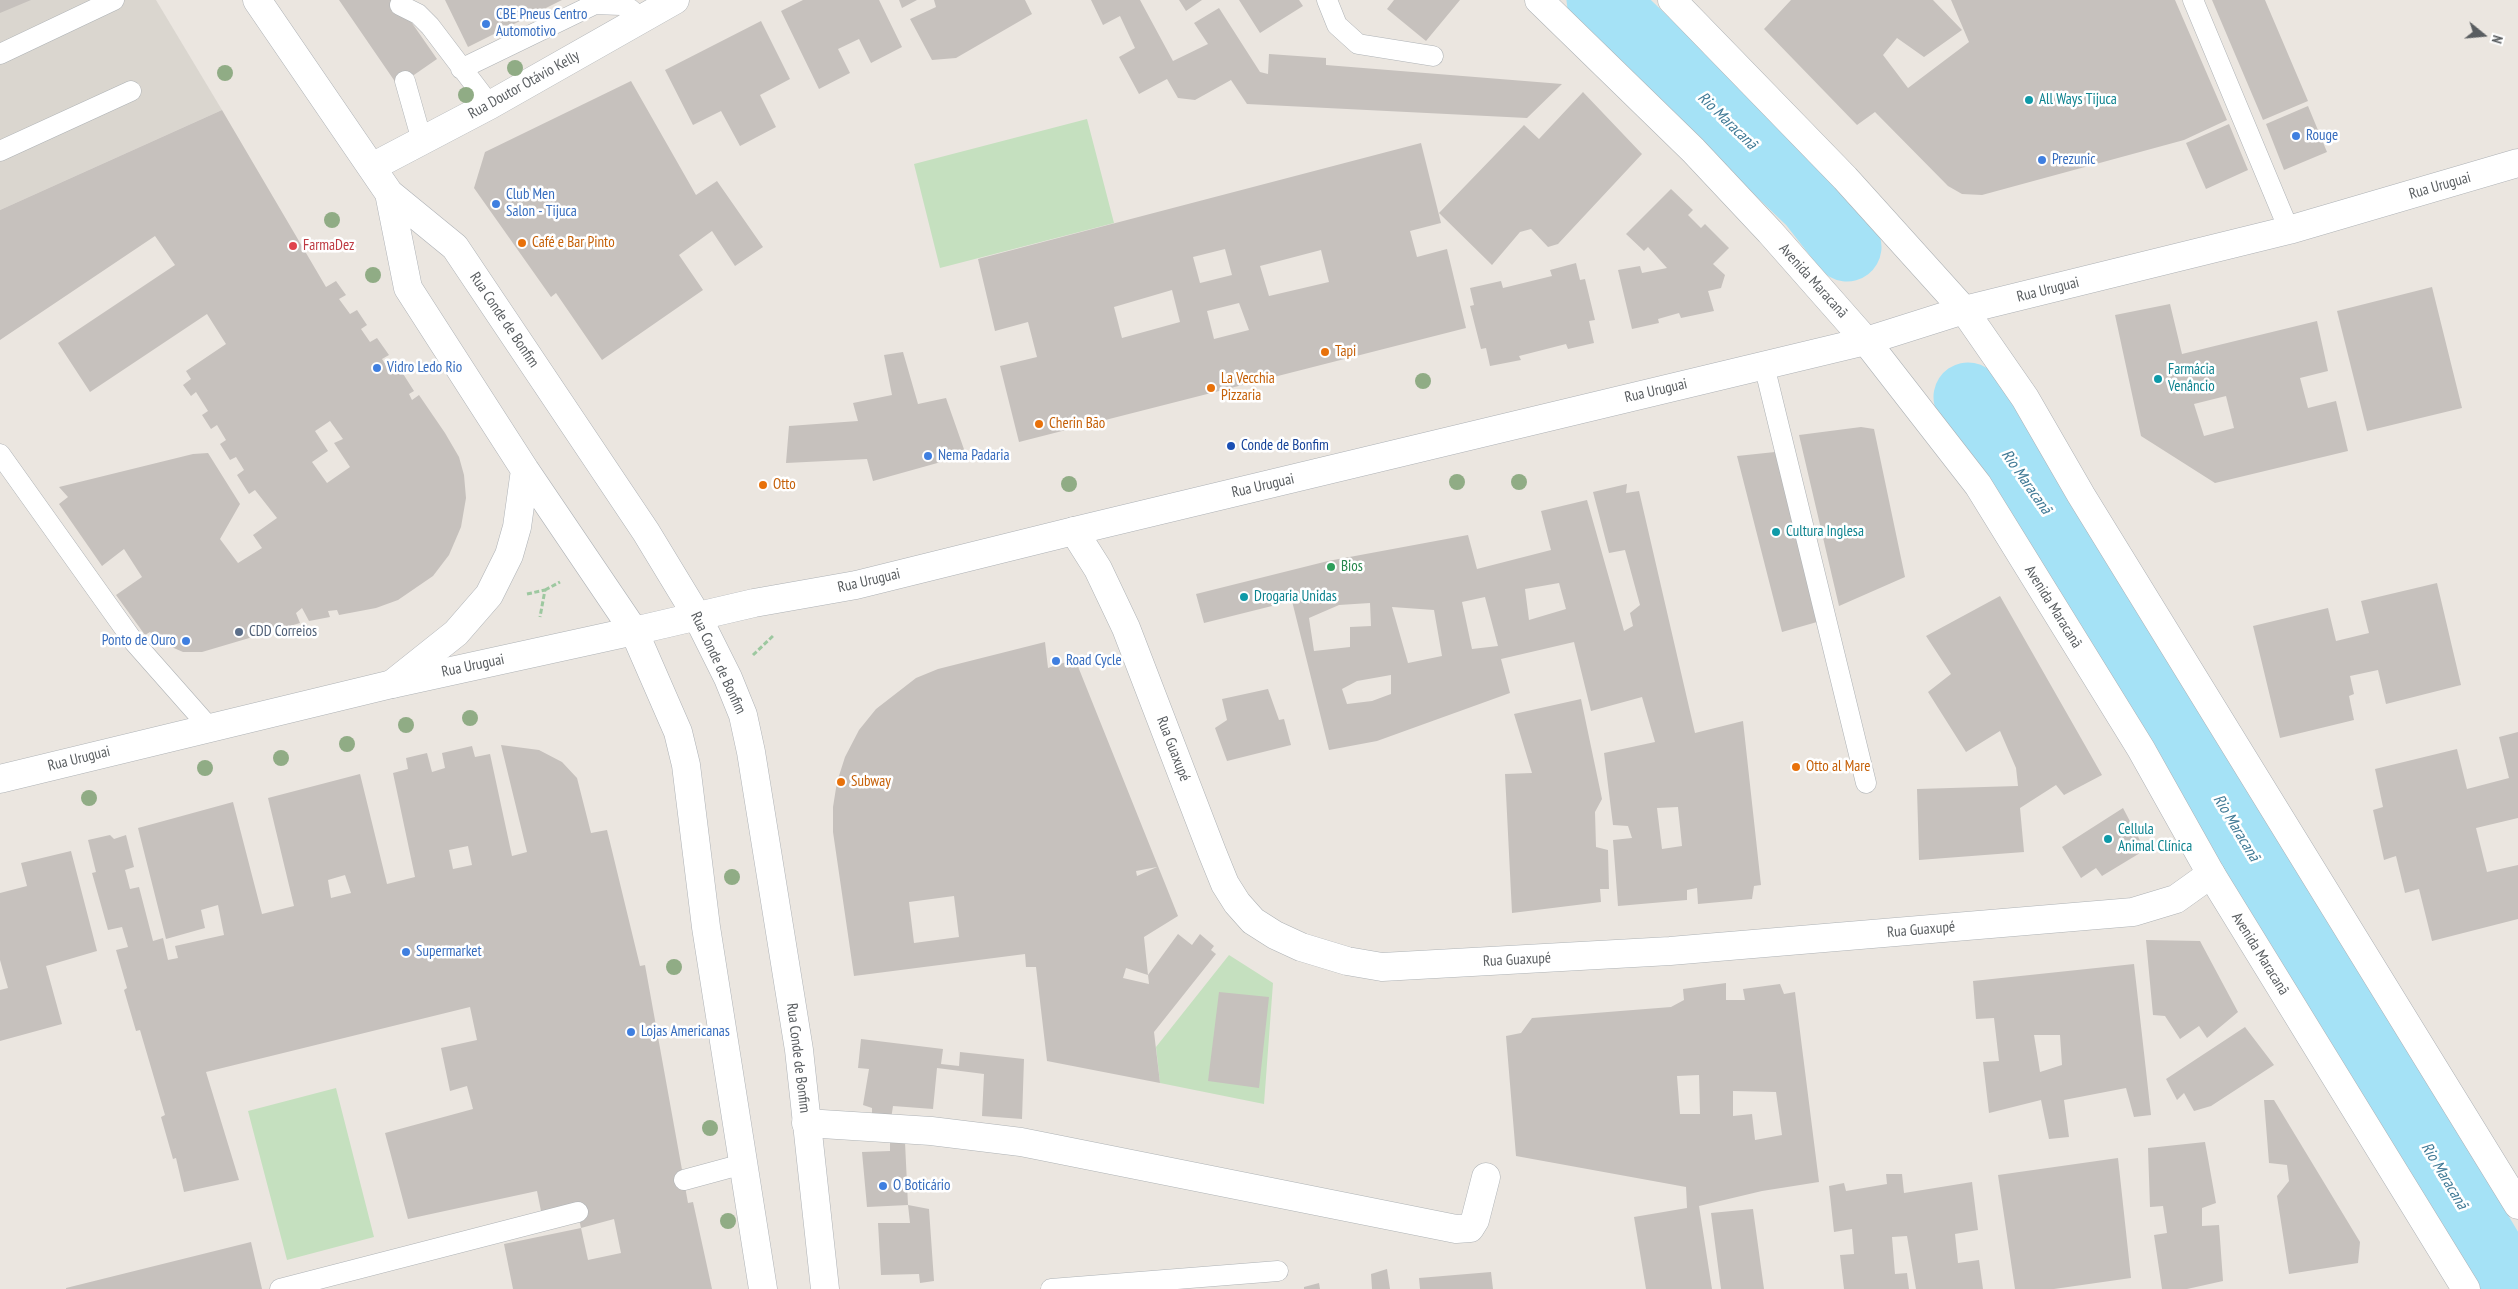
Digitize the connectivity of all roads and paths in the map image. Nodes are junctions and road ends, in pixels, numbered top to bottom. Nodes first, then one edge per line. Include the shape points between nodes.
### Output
1 (114, 0) edge
2 (258, 0) edge
3 (675, 0) edge
4 (1327, 0) edge
5 (1539, 0) edge
6 (1672, 0) edge
7 (2193, 0) edge
8 (400, 5) dead end
9 (642, 19) junction
10 (0, 54) edge
11 (1433, 56) dead end
12 (461, 69) junction
13 (405, 81) dead end
14 (131, 91) dead end
15 (490, 105) junction
16 (422, 141) junction
17 (0, 151) edge
18 (2518, 163) edge
19 (372, 167) junction
20 (389, 193) junction
21 (2289, 230) junction
22 (1964, 310) junction
23 (1866, 341) junction
24 (1764, 366) junction
25 (0, 454) edge
26 (525, 470) junction
27 (1074, 531) junction
28 (520, 596) dead end
29 (697, 616) junction
30 (540, 618) dead end
31 (634, 631) junction
32 (392, 684) junction
33 (209, 727) junction
34 (0, 779) edge
35 (1866, 783) dead end
36 (2211, 874) junction
37 (806, 1122) junction
38 (744, 1164) junction
39 (1486, 1177) dead end
40 (684, 1180) dead end
41 (2518, 1205) edge
42 (578, 1212) dead end
43 (1278, 1271) dead end
44 (280, 1289) edge
45 (763, 1289) edge
46 (825, 1289) edge
47 (1051, 1289) edge
48 (2466, 1289) edge

1 - 10 lane
2 - 19 main road, Rua Conde de Bonfim
3 - 9 main road, Rua Doutor Otávio Kelly
4 - 11 lane via 1337,25 1358,44
5 - 23 main road, Avenida Maracanã via 1693,150
6 - 22 main road via 1845,178
7 - 21 lane
8 - 12 lane via 418,14 430,26
9 - 12 lane via 621,5 595,4
9 - 15 main road, Rua Doutor Otávio Kelly
12 - 15 lane
13 - 16 lane
14 - 17 lane
15 - 16 main road, Rua Doutor Otávio Kelly
16 - 19 main road, Rua Doutor Otávio Kelly
18 - 21 main road, Rua Uruguai
19 - 20 main road, Rua Conde de Bonfim
20 - 26 main road, Rua Conde de Bonfim via 408,288
20 - 29 main road, Rua Conde de Bonfim via 455,247 640,524
21 - 22 main road, Rua Uruguai
22 - 23 main road, Rua Uruguai
22 - 41 main road via 2025,398 2081,495
23 - 24 main road, Rua Uruguai
23 - 36 main road, Avenida Maracanã via 1978,485 2141,749
24 - 27 main road, Rua Uruguai
24 - 35 lane
25 - 33 lane via 134,642
26 - 31 main road, Rua Conde de Bonfim
26 - 32 main road via 517,527 509,554 489,595 456,633
27 - 29 main road, Rua Uruguai via 856,586
27 - 36 main road, Rua Guaxupé via 1098,569 1126,628 1212,852 1237,903 1253,921 1275,935 1347,961 1382,967 1670,951 2134,912 2176,899
28 - 30 path via 545,590
29 - 31 main road, Rua Uruguai
29 - 37 main road, Rua Conde de Bonfim via 743,715 798,1050
31 - 32 main road, Rua Uruguai
31 - 38 main road, Rua Conde de Bonfim via 669,708 686,764 706,927
32 - 33 main road, Rua Uruguai
33 - 34 main road, Rua Uruguai
36 - 48 main road, Avenida Maracanã
37 - 39 main road via 931,1131 1021,1142 1456,1229 1470,1228 1475,1220
37 - 46 main road, Rua Conde de Bonfim
38 - 40 lane
38 - 45 main road, Rua Conde de Bonfim
42 - 44 lane
43 - 47 lane

